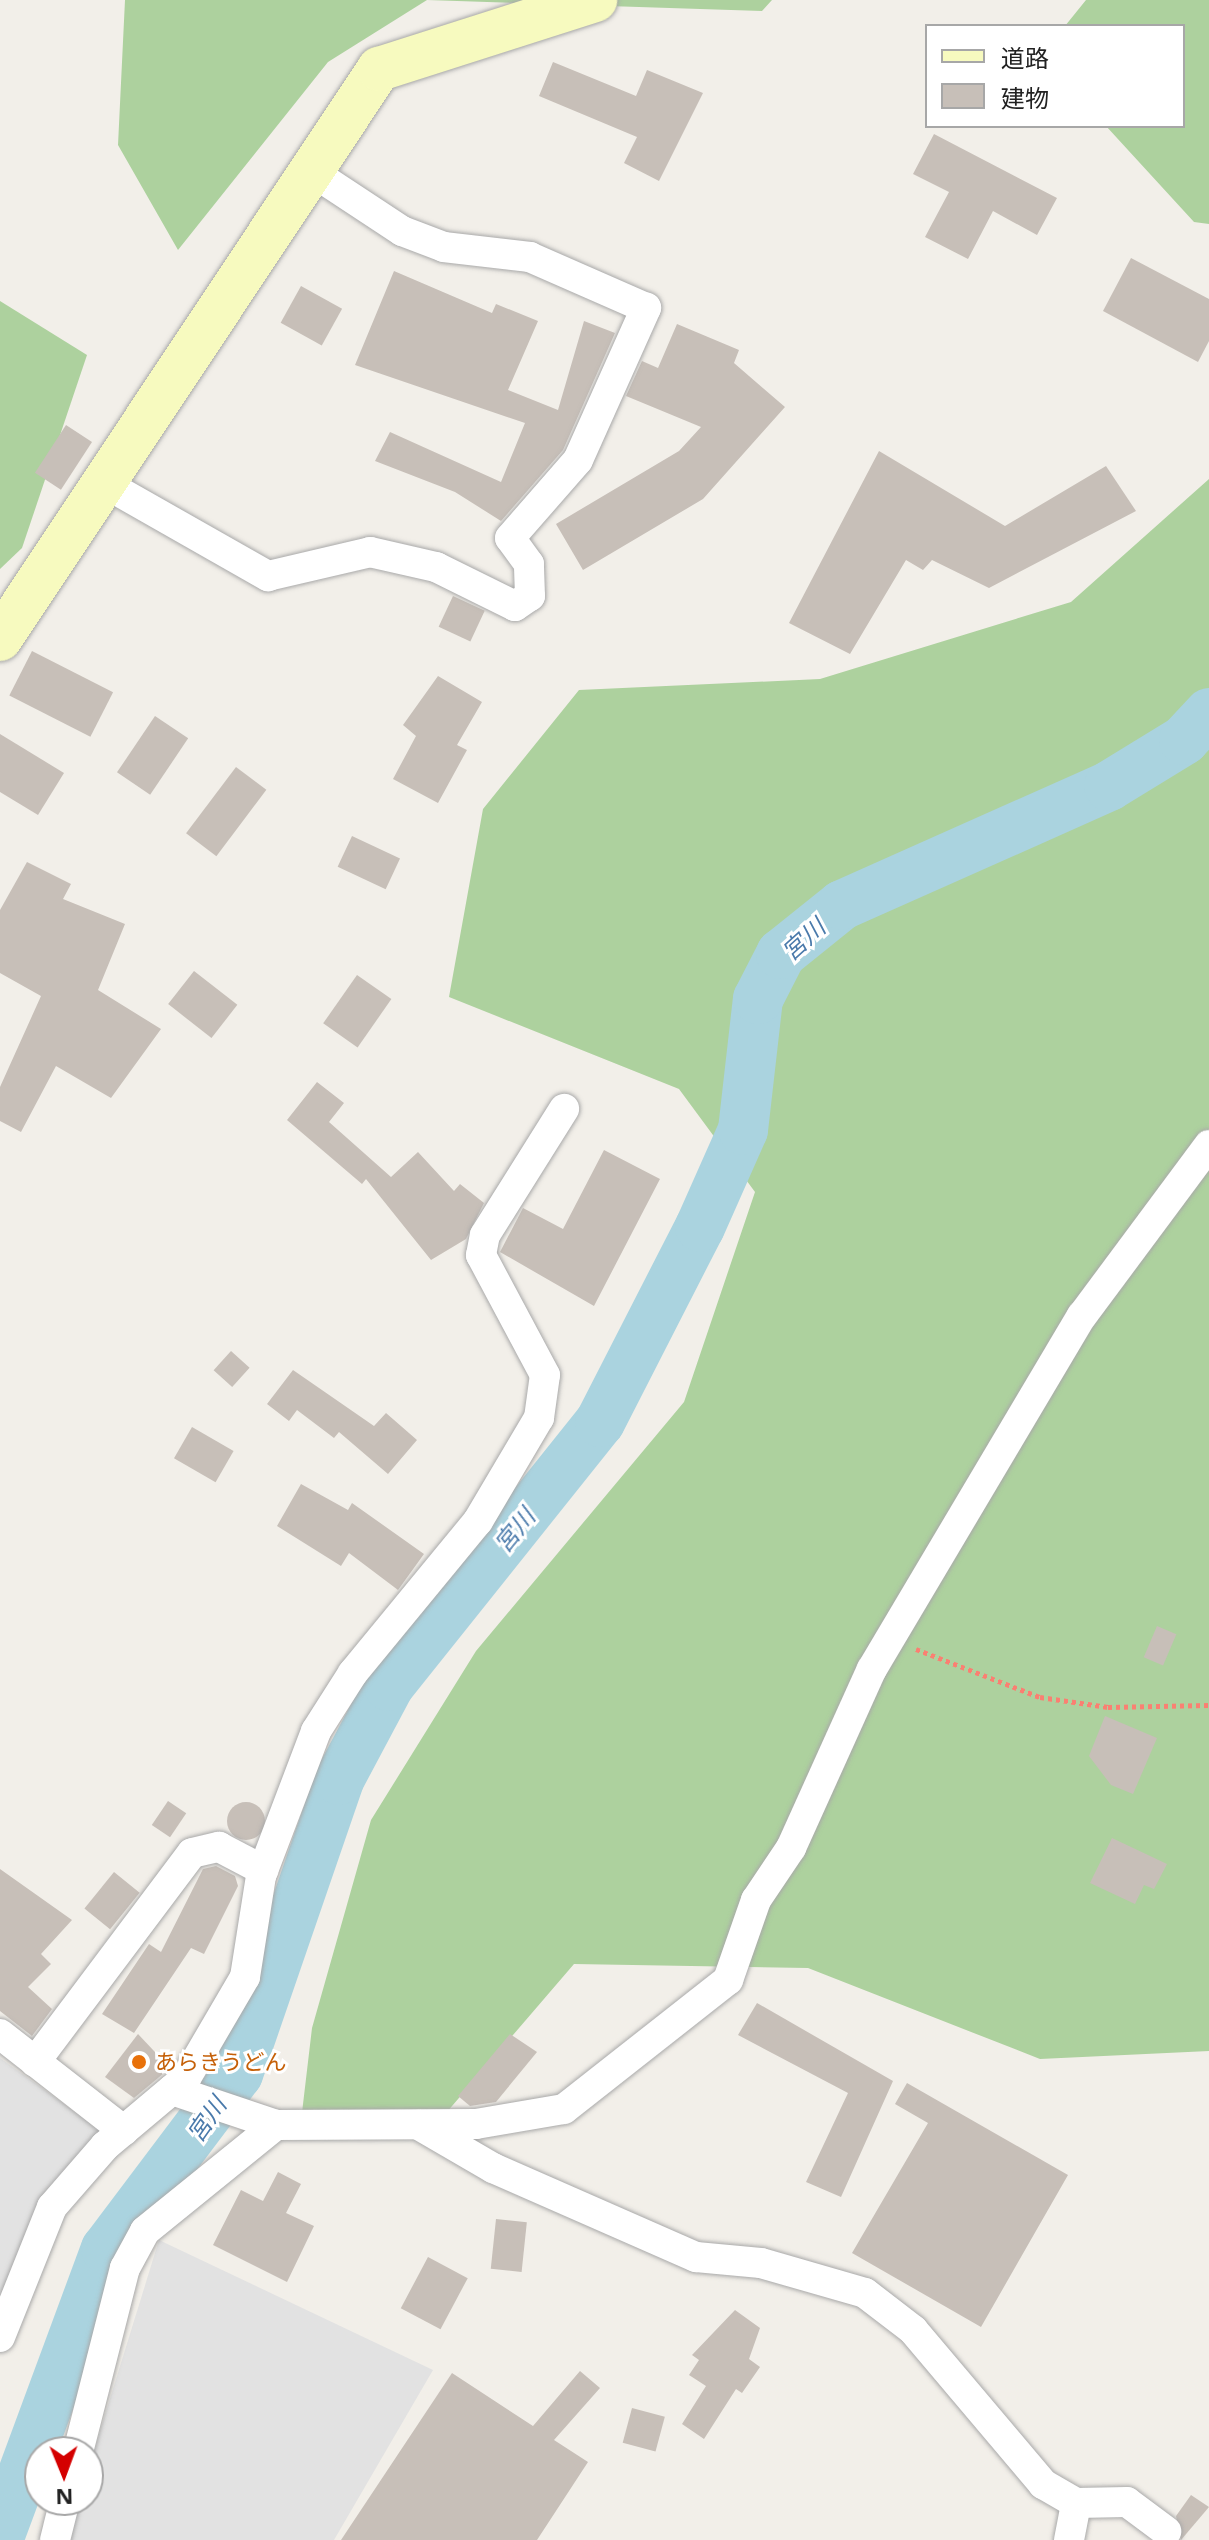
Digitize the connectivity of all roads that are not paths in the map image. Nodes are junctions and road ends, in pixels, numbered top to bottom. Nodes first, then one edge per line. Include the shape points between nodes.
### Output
1 (595, 0) edge
2 (311, 171) junction
3 (104, 483) junction
4 (0, 639) edge
5 (564, 1109) dead end
6 (1209, 1145) edge
7 (263, 1870) junction
8 (0, 2034) edge
9 (35, 2062) junction
10 (180, 2093) junction
11 (269, 2122) junction
12 (419, 2125) junction
13 (124, 2131) junction
14 (0, 2337) edge
15 (82, 2436) edge
16 (1076, 2503) junction
17 (61, 2516) edge
18 (1166, 2531) dead end
19 (55, 2540) edge
20 (1069, 2540) edge

1 - 2 street via 379,69
2 - 3 street
2 - 3 street via 402,231 444,247 530,257 646,308 578,460 510,538 529,564 530,596 515,606 436,567 370,552 268,576
3 - 4 street
5 - 7 street via 485,1235 481,1255 545,1375 539,1418 478,1521 353,1673 316,1731
6 - 12 street via 1082,1316 891,1639 791,1848 756,1900 728,1980 564,2109 476,2124
7 - 9 street via 219,1847 192,1853
7 - 10 street via 245,1977
8 - 9 street
9 - 13 street
10 - 11 street
10 - 13 street
11 - 12 street
11 - 15 street via 145,2231 125,2268
12 - 16 street via 493,2168 696,2257 761,2263 865,2293 913,2330 1043,2484
13 - 14 street via 52,2207
16 - 18 street via 1127,2502
16 - 20 street
17 - 19 street

